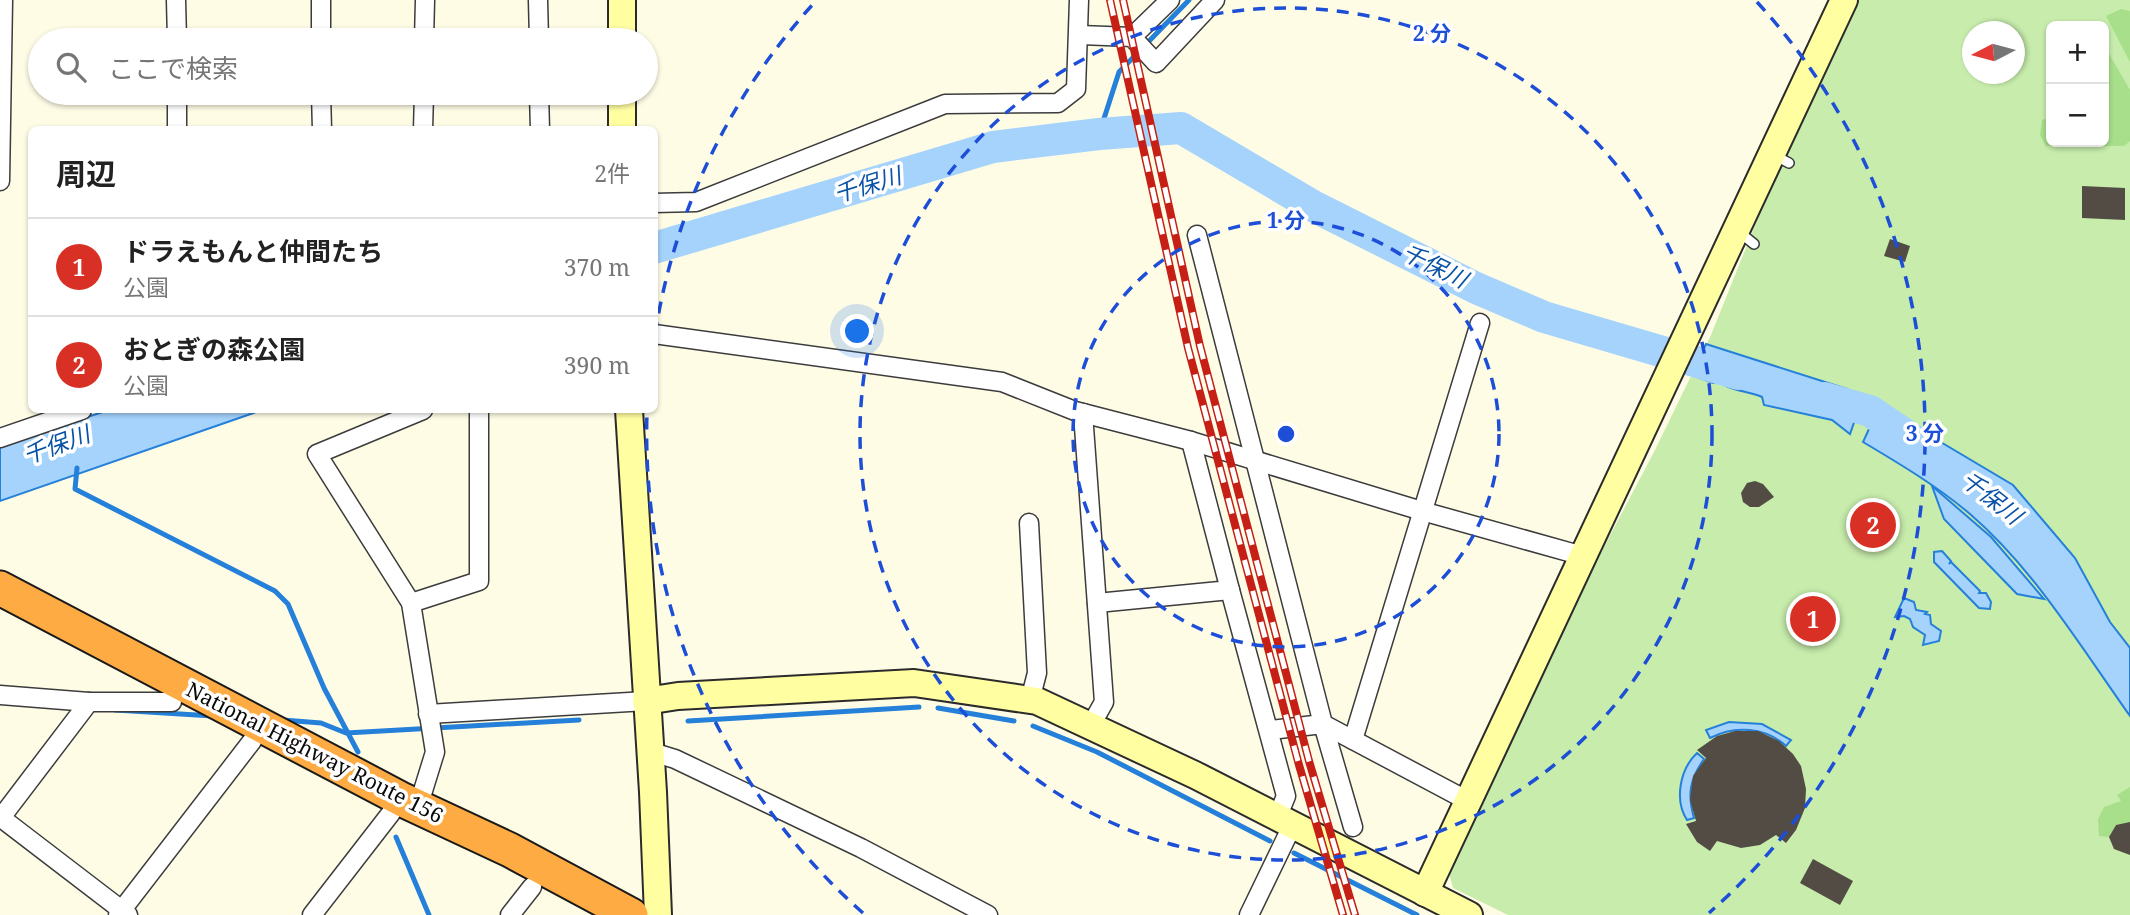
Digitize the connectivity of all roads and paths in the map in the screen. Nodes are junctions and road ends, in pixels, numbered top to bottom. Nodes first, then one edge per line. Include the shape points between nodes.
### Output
1 (3, 0) edge
2 (176, 0) edge
3 (321, 0) edge
4 (425, 0) edge
5 (538, 0) edge
6 (622, 0) edge
7 (1079, 0) edge
8 (1170, 0) edge
9 (1215, 0) edge
10 (1844, 0) edge
11 (177, 28) edge
12 (321, 28) edge
13 (424, 28) edge
14 (539, 28) edge
15 (622, 28) edge
16 (1080, 35) junction
17 (1132, 37) junction
18 (177, 105) edge
19 (321, 105) edge
20 (424, 105) edge
21 (540, 105) edge
22 (622, 105) edge
23 (177, 126) edge
24 (322, 126) edge
25 (423, 126) edge
26 (540, 126) edge
27 (621, 126) edge
28 (0, 181) edge
29 (658, 203) edge
30 (1198, 235) dead end
31 (1480, 323) dead end
32 (658, 335) edge
33 (73, 413) edge
34 (416, 413) edge
35 (479, 413) edge
36 (629, 413) edge
37 (1083, 413) junction
38 (0, 438) edge
39 (1191, 441) junction
40 (1253, 459) junction
41 (1422, 511) junction
42 (1029, 523) dead end
43 (1583, 556) junction
44 (0, 588) edge
45 (1230, 590) junction
46 (411, 603) junction
47 (1097, 603) junction
48 (0, 609) edge
49 (0, 695) edge
50 (1030, 700) junction
51 (646, 701) junction
52 (89, 702) junction
53 (172, 702) junction
54 (428, 714) junction
55 (1322, 724) junction
56 (1091, 725) junction
57 (1270, 730) junction
58 (1353, 740) junction
59 (252, 741) junction
60 (649, 751) junction
61 (1468, 801) junction
62 (404, 810) junction
63 (0, 818) edge
64 (1284, 822) junction
65 (1353, 827) dead end
66 (532, 887) junction
67 (1425, 893) junction
68 (122, 914) edge
69 (312, 915) edge
70 (510, 915) edge
71 (587, 915) edge
72 (631, 915) edge
73 (657, 915) edge
74 (988, 915) edge
75 (1249, 915) edge
76 (1469, 915) edge

1 - 28 street
2 - 11 street
3 - 12 street
4 - 13 street
5 - 14 street
6 - 15 street
7 - 16 street
8 - 17 street
9 - 17 street via 1156,63
10 - 43 street via 1746,237 1690,329
16 - 17 street
16 - 29 street via 1076,89 1058,103 945,104 696,202
18 - 23 street
19 - 24 street
20 - 25 street
21 - 26 street
22 - 27 street
30 - 40 street
31 - 41 street
32 - 37 street via 1002,382
33 - 38 street
34 - 46 street via 317,454
35 - 46 street via 479,581
36 - 51 street
37 - 39 street
37 - 47 street
39 - 40 street
39 - 45 street
40 - 41 street
40 - 55 street
41 - 43 street
41 - 58 street
42 - 50 street via 1037,673
43 - 61 street
44 - 62 highway, National Highway Route 156
45 - 47 street
45 - 57 street
46 - 54 street
47 - 56 street via 1104,702
48 - 53 highway, National Highway Route 156
49 - 52 street
50 - 51 street via 914,684
50 - 56 street
51 - 54 street
51 - 60 street
52 - 53 street
52 - 63 street
53 - 59 highway, National Highway Route 156
54 - 62 street via 435,752
55 - 57 street
55 - 58 street
55 - 65 street
56 - 64 street
57 - 64 street via 1286,796
58 - 61 street
59 - 62 highway, National Highway Route 156
59 - 68 street
60 - 73 street
60 - 74 street via 861,848
61 - 67 street
62 - 66 highway, National Highway Route 156
62 - 69 street
62 - 72 highway, National Highway Route 156 via 522,856
63 - 68 street
64 - 67 street
64 - 75 street
66 - 70 street
66 - 71 highway, National Highway Route 156
67 - 76 street

